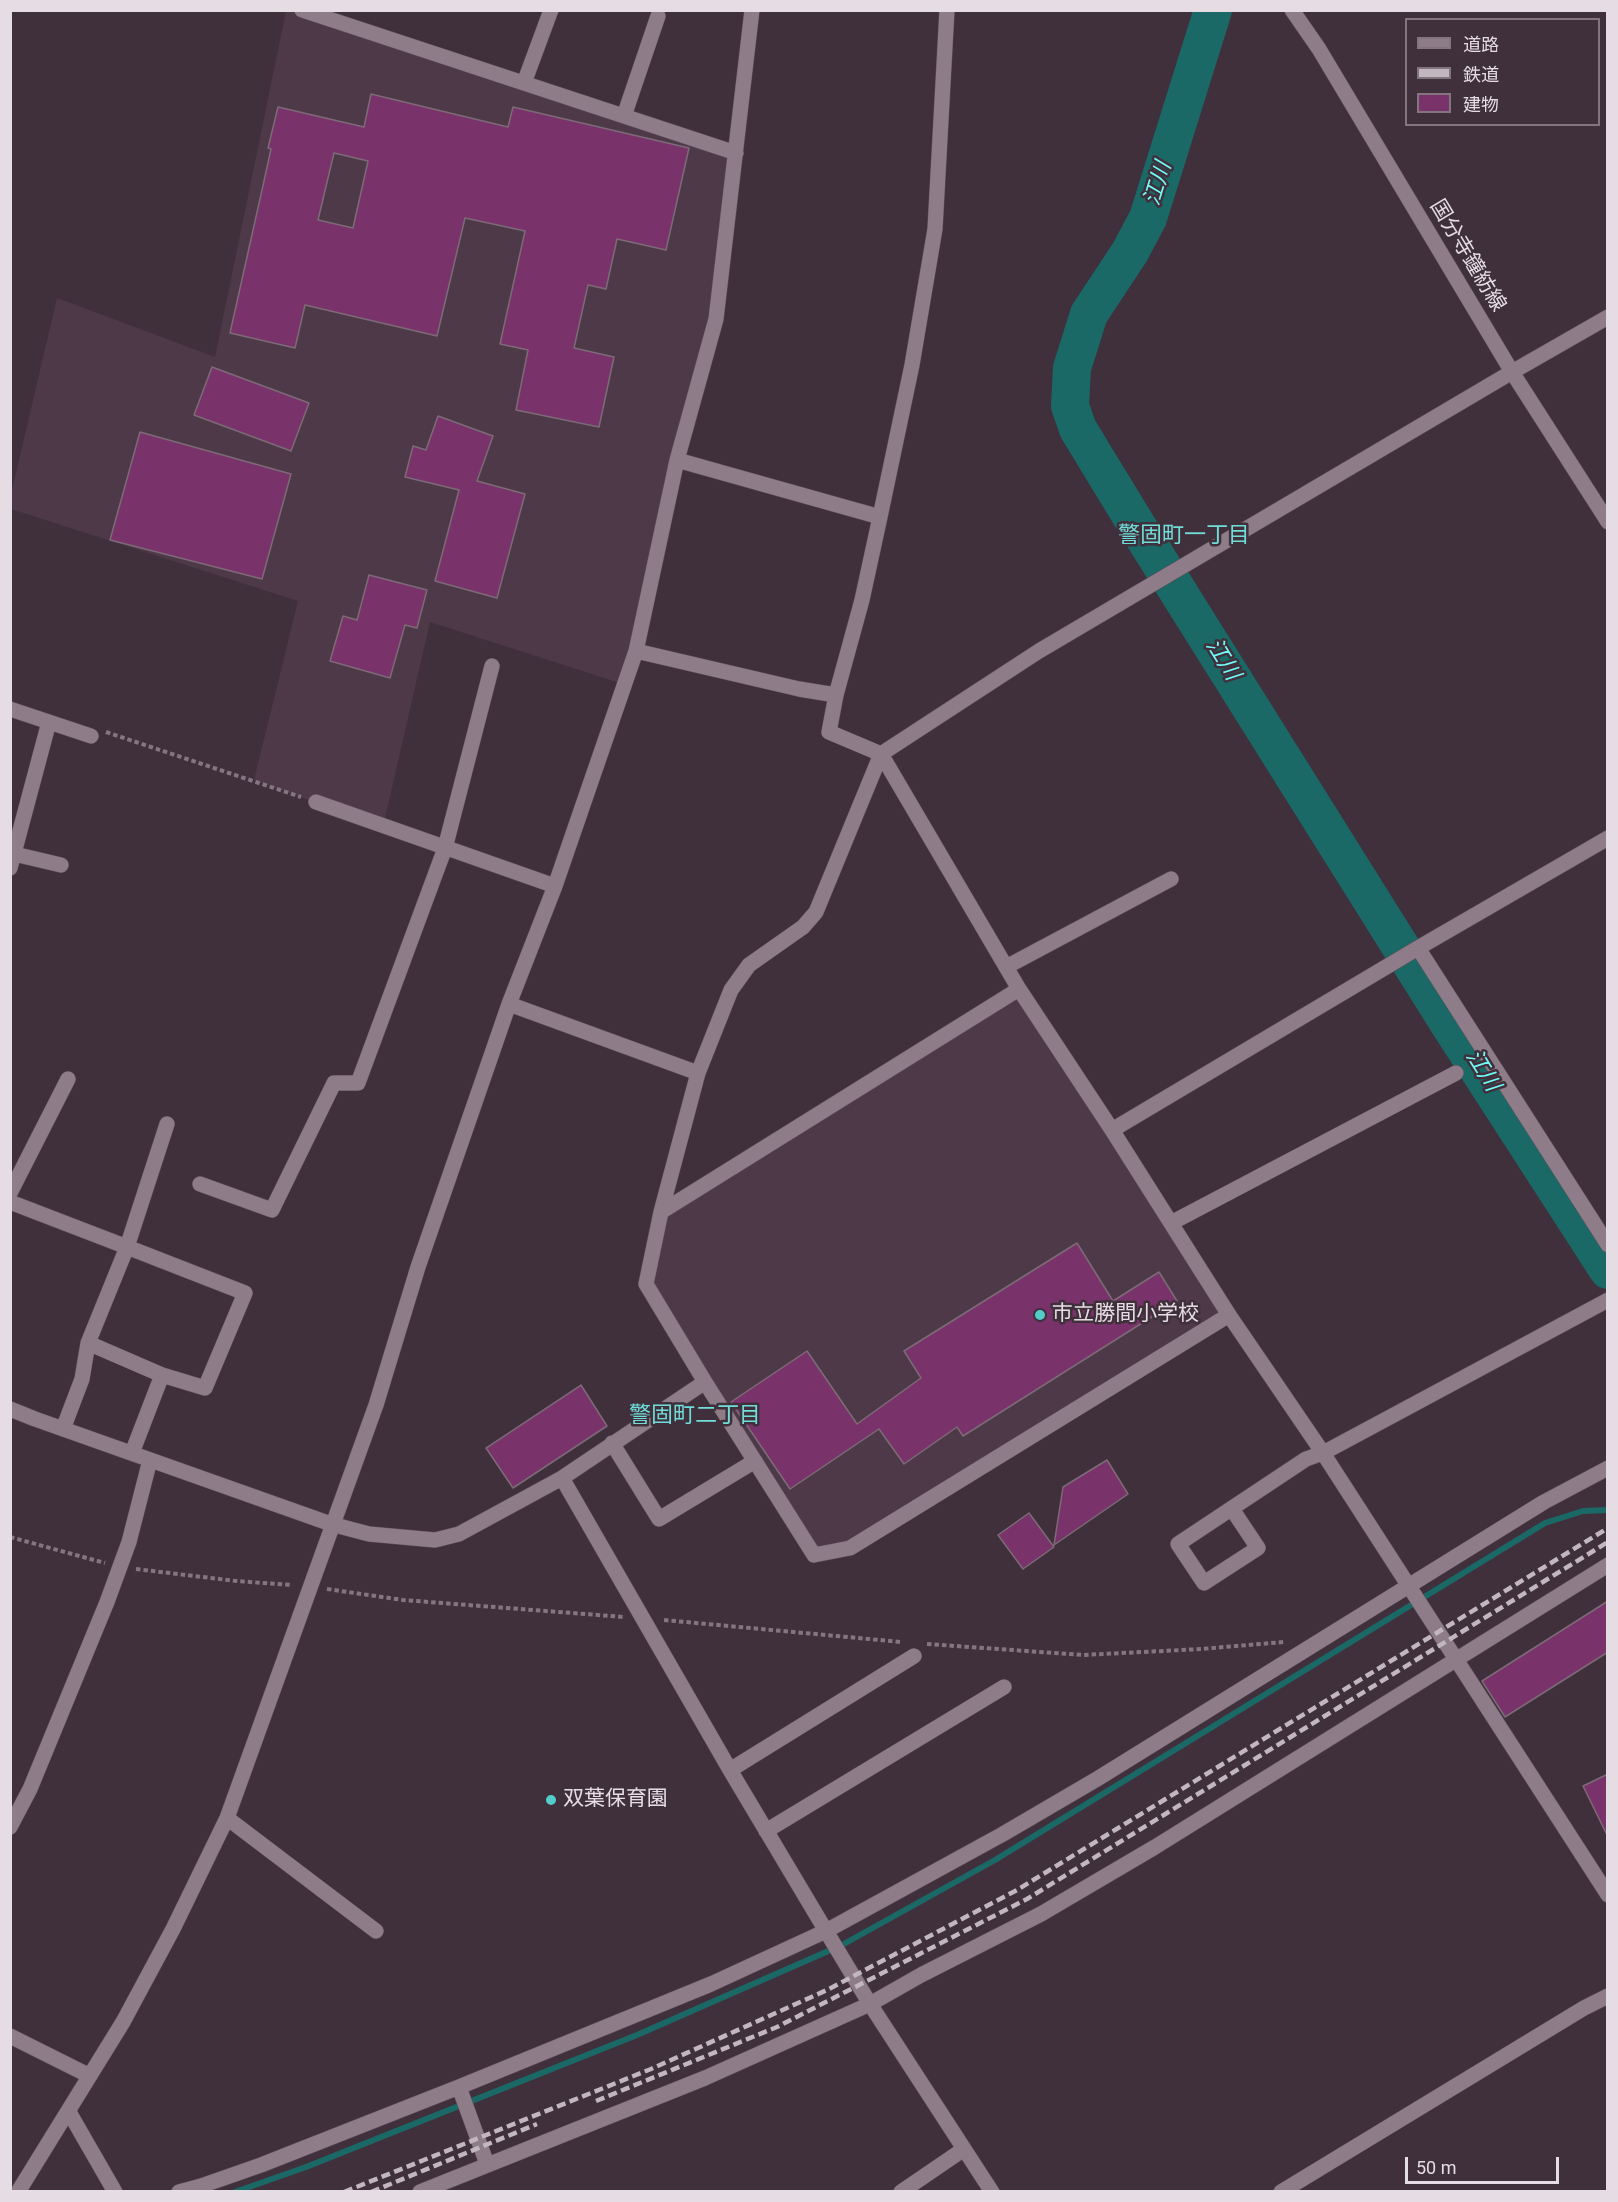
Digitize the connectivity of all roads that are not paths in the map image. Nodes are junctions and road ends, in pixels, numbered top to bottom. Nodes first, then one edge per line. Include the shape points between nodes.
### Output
1 (302, 10) edge
2 (551, 10) edge
3 (752, 10) edge
4 (947, 10) edge
5 (1292, 10) edge
6 (658, 16) dead end
7 (524, 83) junction
8 (624, 116) junction
9 (736, 153) junction
10 (1608, 317) edge
11 (1512, 372) junction
12 (677, 460) junction
13 (880, 517) junction
14 (1608, 522) edge
15 (636, 651) junction
16 (492, 666) dead end
17 (836, 695) junction
18 (10, 709) edge
19 (49, 722) junction
20 (95, 733) road end
21 (881, 754) junction
22 (316, 802) road end
23 (1608, 838) edge
24 (445, 848) junction
25 (12, 858) edge
26 (61, 865) dead end
27 (1171, 879) dead end
28 (555, 886) junction
29 (1418, 948) junction
30 (1006, 967) junction
31 (1019, 989) junction
32 (509, 1004) junction
33 (698, 1073) junction
34 (1456, 1073) dead end
35 (68, 1079) dead end
36 (167, 1124) dead end
37 (1112, 1130) junction
38 (200, 1184) dead end
39 (10, 1193) edge
40 (10, 1202) edge
41 (661, 1212) junction
42 (1171, 1223) junction
43 (1608, 1245) edge
44 (127, 1247) junction
45 (1608, 1300) edge
46 (1229, 1316) junction
47 (88, 1343) junction
48 (162, 1375) junction
49 (705, 1382) junction
50 (10, 1408) edge
51 (63, 1429) junction
52 (612, 1443) junction
53 (1323, 1453) junction
54 (132, 1454) junction
55 (150, 1460) junction
56 (755, 1461) junction
57 (1608, 1468) edge
58 (562, 1478) junction
59 (1232, 1509) junction
60 (331, 1524) junction
61 (1608, 1565) edge
62 (1408, 1588) junction
63 (915, 1648) road end
64 (1455, 1661) junction
65 (1004, 1687) dead end
66 (730, 1770) junction
67 (227, 1818) junction
68 (10, 1827) edge
69 (766, 1831) junction
70 (1608, 1895) edge
71 (376, 1931) dead end
72 (826, 1931) junction
73 (1608, 1996) edge
74 (870, 2004) junction
75 (10, 2036) edge
76 (90, 2076) junction
77 (459, 2087) junction
78 (69, 2112) junction
79 (964, 2149) junction
80 (486, 2164) junction
81 (18, 2192) edge
82 (115, 2192) edge
83 (179, 2192) edge
84 (420, 2192) edge
85 (901, 2192) edge
86 (992, 2192) edge
87 (1281, 2192) edge

1 - 7 street
2 - 7 street
3 - 9 street
4 - 13 street via 935,229
5 - 11 street, 国分寺鐘紡線
6 - 8 street
7 - 8 street
8 - 9 street
9 - 12 street via 716,319
10 - 11 street
11 - 14 street, 国分寺鐘紡線
11 - 21 street via 1039,651
12 - 13 street
12 - 15 street
13 - 17 street
15 - 17 street
15 - 28 street
16 - 24 street
17 - 21 street via 829,732
18 - 19 street
19 - 20 street
19 - 25 street
21 - 30 street
21 - 33 street via 816,912 803,927 749,965 730,990
22 - 24 street
23 - 29 street
24 - 28 street
24 - 38 street via 358,1083 334,1083 272,1210
25 - 26 street
27 - 30 street
28 - 32 street
29 - 37 street
29 - 43 street
30 - 31 street
31 - 37 street
31 - 41 street
32 - 33 street
32 - 60 street via 417,1267 376,1405
33 - 41 street
34 - 42 street
35 - 39 street
36 - 44 street
37 - 42 street
40 - 44 street
41 - 49 street via 646,1284
42 - 46 street
44 - 47 street
44 - 48 street via 245,1293 205,1388
45 - 53 street
46 - 53 street
46 - 56 street via 850,1548 814,1555
47 - 48 street
47 - 51 street via 82,1378
48 - 54 street
49 - 52 street
49 - 56 street
50 - 51 street
51 - 54 street
52 - 56 street via 659,1519
52 - 58 street
53 - 59 street via 1306,1459
53 - 62 street
54 - 55 street
55 - 60 street
55 - 68 street via 120,1567 30,1789
57 - 62 street via 1544,1502
58 - 60 street via 459,1534 435,1540 369,1534
58 - 66 street
59 - 59 street via 1178,1544 1203,1583 1258,1548
60 - 67 street
61 - 64 street
62 - 64 street
62 - 72 street via 1097,1779
63 - 66 street
64 - 70 street
64 - 74 street via 1052,1908
65 - 69 street
66 - 69 street
67 - 71 street
67 - 76 street via 173,1929
69 - 72 street
72 - 74 street
72 - 77 street via 711,1984
73 - 87 street
74 - 79 street
74 - 80 street via 705,2078
75 - 76 street
76 - 78 street
77 - 80 street
77 - 83 street via 261,2165
78 - 81 street
78 - 82 street
79 - 85 street
79 - 86 street
80 - 84 street

